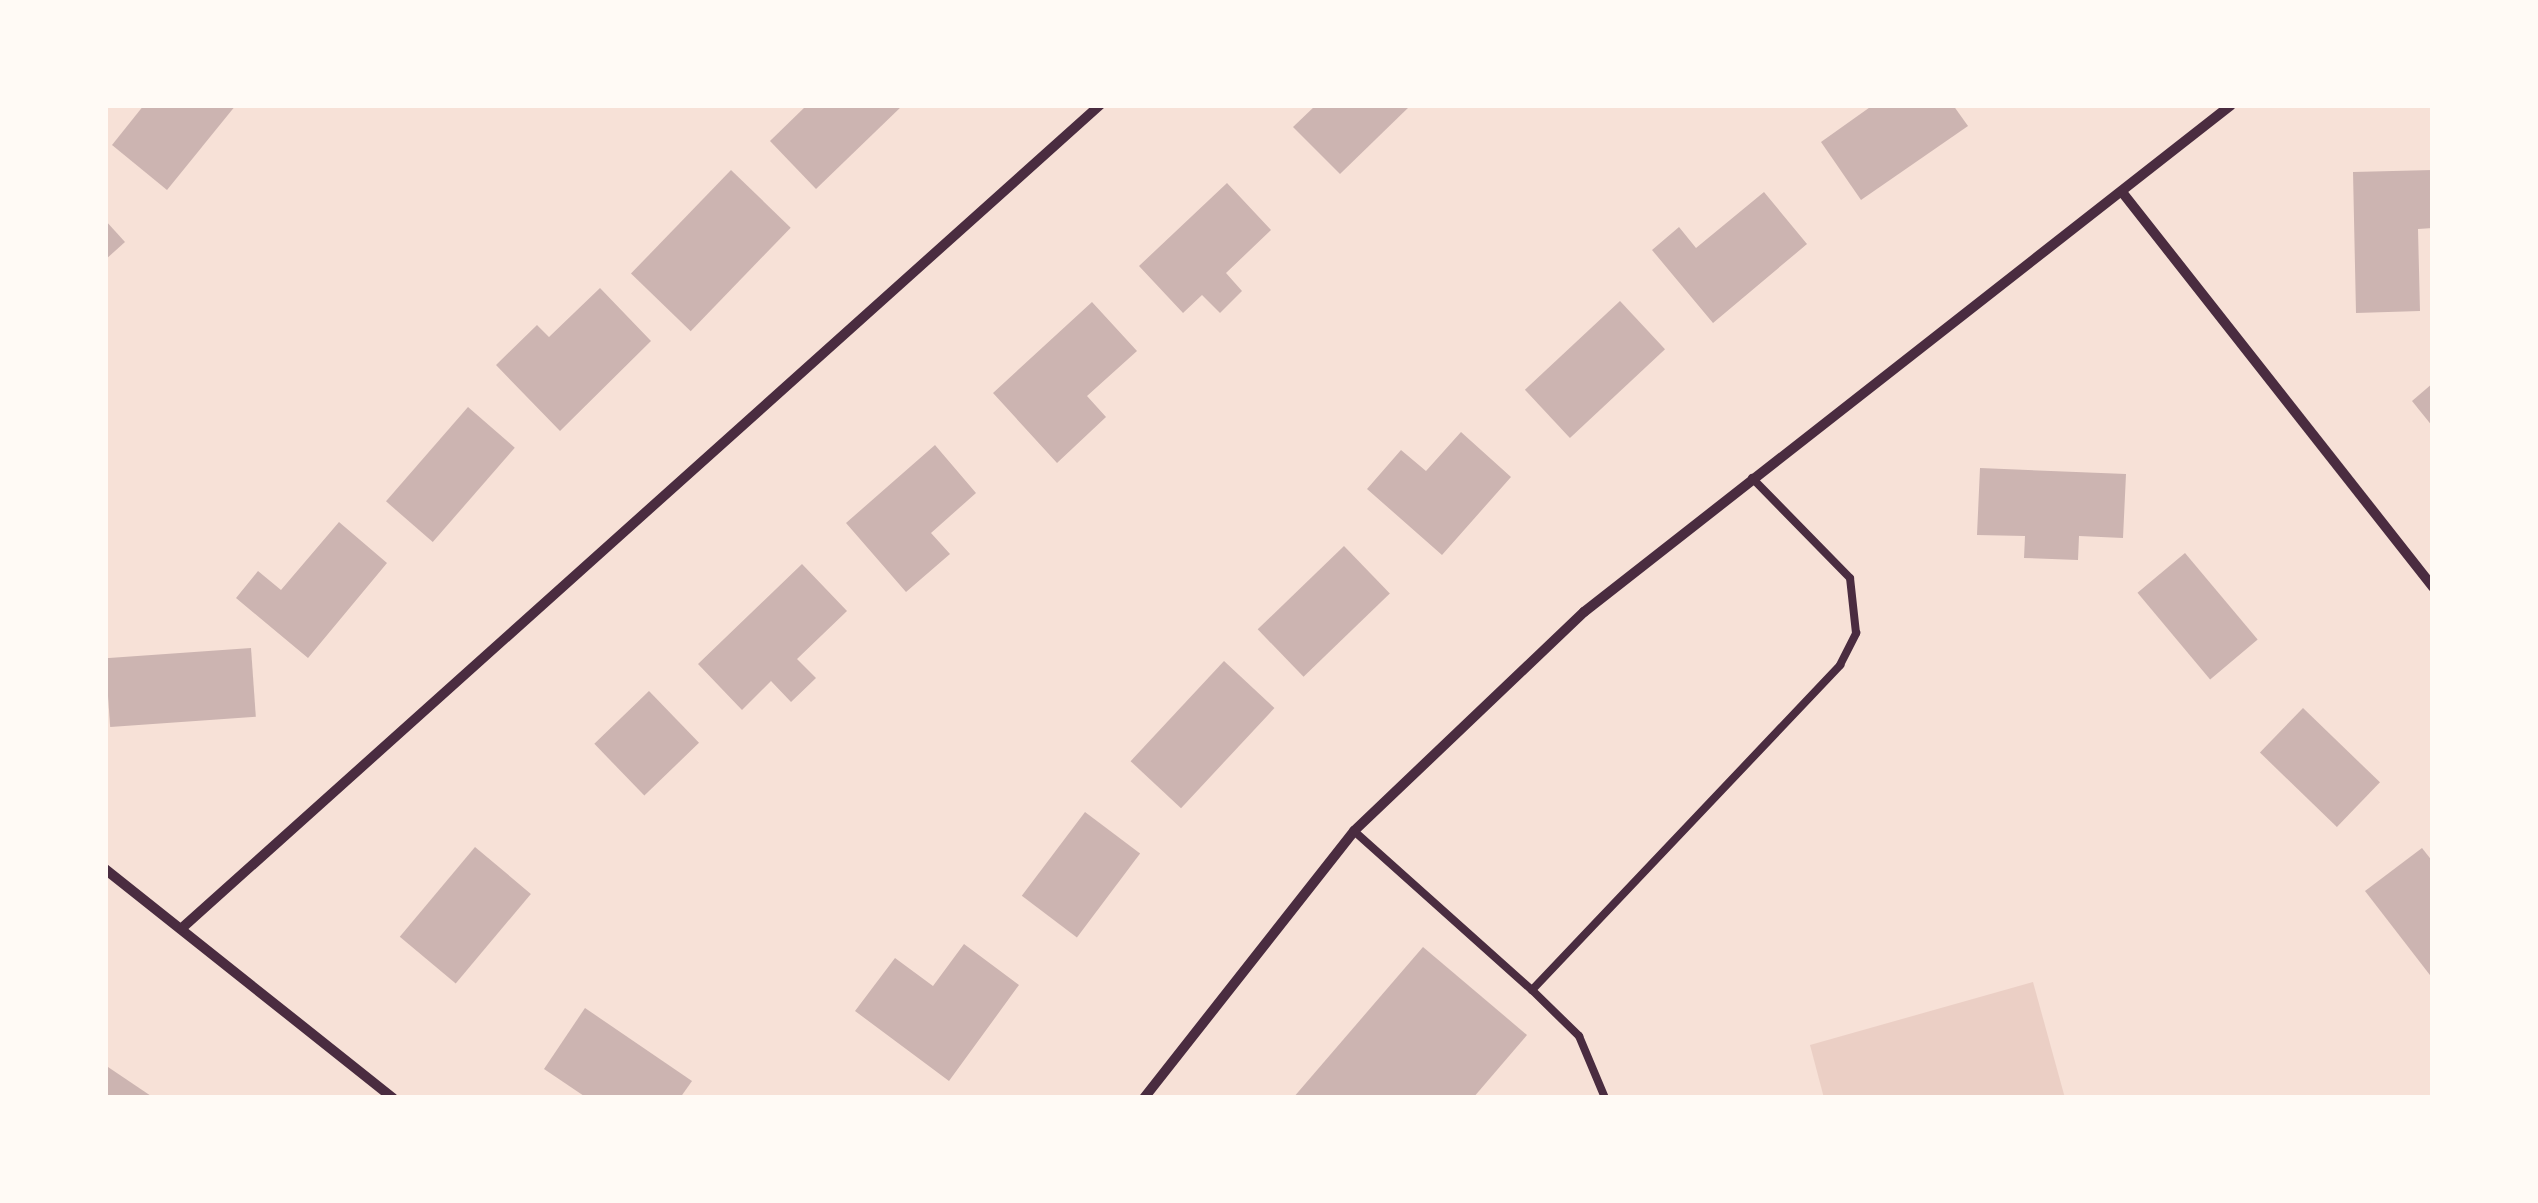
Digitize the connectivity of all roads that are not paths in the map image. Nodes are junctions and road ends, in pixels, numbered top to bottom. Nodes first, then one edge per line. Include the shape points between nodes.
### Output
1 (1100, 105) edge
2 (2231, 105) edge
3 (2122, 192) junction
4 (1752, 478) junction
5 (2433, 587) edge
6 (1354, 831) junction
7 (105, 870) edge
8 (182, 928) junction
9 (1532, 990) junction
10 (392, 1098) edge
11 (1144, 1098) edge
12 (1605, 1098) edge

1 - 8 street
2 - 3 street
3 - 4 street
3 - 5 street
4 - 6 street via 1584,612
4 - 9 lane via 1850,578 1856,633 1840,665
6 - 9 lane
6 - 11 street
7 - 8 street
8 - 10 street
9 - 12 lane via 1579,1036

